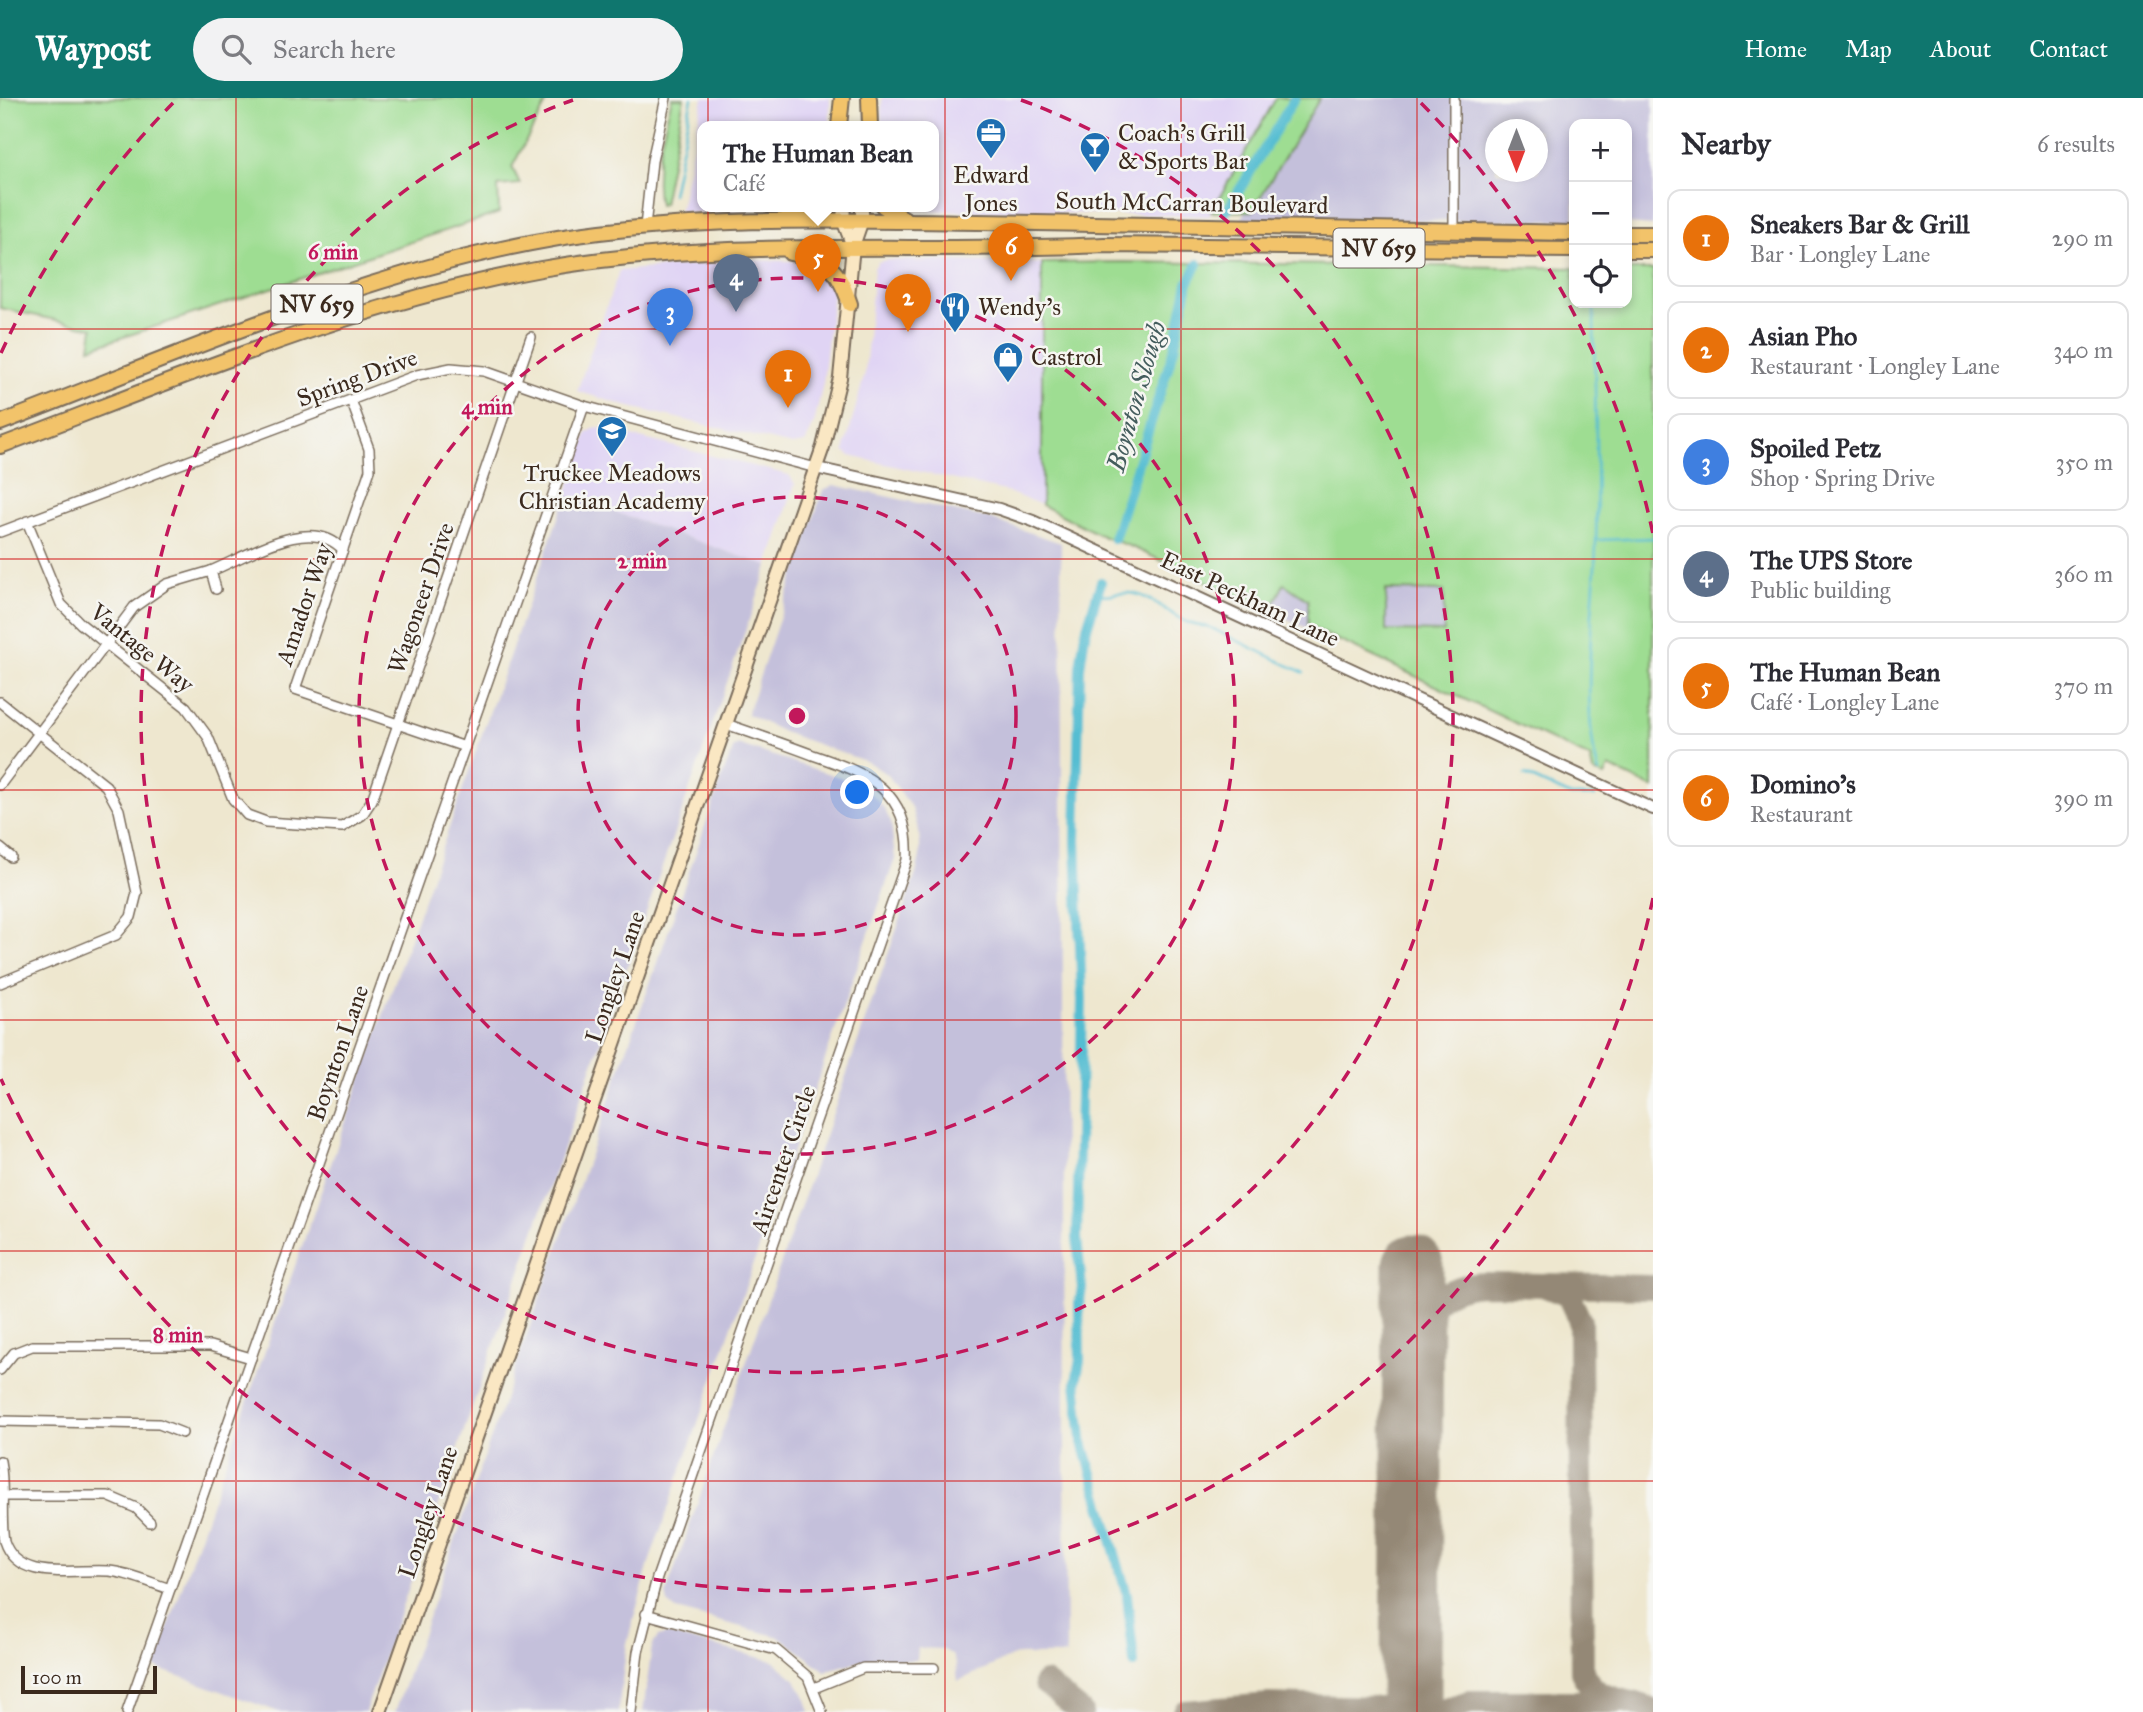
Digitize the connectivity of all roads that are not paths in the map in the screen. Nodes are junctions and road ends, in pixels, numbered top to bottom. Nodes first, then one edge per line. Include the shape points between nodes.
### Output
1 (666, 98) edge
2 (844, 98) edge
3 (867, 98) edge
4 (1454, 98) edge
5 (840, 121) edge
6 (845, 121) edge
7 (865, 121) edge
8 (869, 121) edge
9 (800, 212) edge
10 (890, 212) edge
11 (844, 213) edge
12 (862, 213) edge
13 (761, 221) junction
14 (916, 221) junction
15 (645, 227) junction
16 (1454, 231) junction
17 (1569, 233) edge
18 (1632, 234) edge
19 (1653, 234) edge
20 (853, 246) junction
21 (751, 247) junction
22 (1286, 247) junction
23 (1569, 250) edge
24 (1632, 250) edge
25 (1653, 250) edge
26 (849, 304) junction
27 (531, 337) dead end
28 (516, 383) junction
29 (351, 400) junction
30 (584, 407) junction
31 (0, 423) edge
32 (0, 446) edge
33 (816, 468) junction
34 (27, 521) junction
35 (0, 531) edge
36 (343, 550) junction
37 (211, 571) junction
38 (216, 589) dead end
39 (106, 644) junction
40 (0, 702) edge
41 (398, 724) junction
42 (726, 724) junction
43 (40, 732) junction
44 (465, 747) junction
45 (0, 785) edge
46 (1653, 808) edge
47 (355, 821) joint
48 (0, 848) edge
49 (11, 857) dead end
50 (0, 983) edge
51 (251, 1358) junction
52 (0, 1370) edge
53 (0, 1421) edge
54 (182, 1433) dead end
55 (0, 1461) edge
56 (2, 1496) junction
57 (150, 1522) dead end
58 (170, 1589) junction
59 (646, 1614) junction
60 (934, 1668) dead end
61 (814, 1688) junction
62 (127, 1712) edge
63 (380, 1712) edge
64 (631, 1712) edge
65 (822, 1712) edge

1 - 15 street via 652,161
2 - 5 main road
2 - 6 main road
3 - 7 main road
3 - 8 main road
4 - 16 street
9 - 13 main road
10 - 14 main road
11 - 12 main road, South McCarran Boulevard / NV 659
11 - 13 main road, South McCarran Boulevard / NV 659
11 - 20 main road, Longley Lane
12 - 14 main road, South McCarran Boulevard / NV 659
12 - 20 main road, Longley Lane
13 - 15 main road, South McCarran Boulevard / NV 659
14 - 16 main road, South McCarran Boulevard / NV 659
15 - 31 main road, South McCarran Boulevard / NV 659 via 499,250 375,284
16 - 17 main road, South McCarran Boulevard / NV 659
16 - 22 main road via 1436,240 1340,239
18 - 19 main road
20 - 21 main road, South McCarran Boulevard / NV 659
20 - 22 main road, South McCarran Boulevard / NV 659
20 - 26 main road, Longley Lane
21 - 26 main road via 824,262 842,281
21 - 32 main road, South McCarran Boulevard / NV 659 via 543,269 394,303 286,338
22 - 23 main road, South McCarran Boulevard / NV 659
24 - 25 main road
26 - 33 main road, Longley Lane via 840,378
27 - 28 street, Wagoneer Drive
28 - 29 street, Spring Drive via 484,371 451,368 417,375
28 - 30 street, Spring Drive
28 - 41 street, Wagoneer Drive
29 - 34 street, Spring Drive
29 - 36 street, Amador Way via 369,449 370,470
30 - 33 street, Spring Drive
30 - 44 street, Boynton Lane
33 - 42 main road, Longley Lane
33 - 46 street, East Peckham Lane via 1027,518
34 - 35 street, Spring Drive
34 - 39 street, Vantage Way via 61,604
36 - 37 street via 326,537 300,535
36 - 41 street, Amador Way via 295,689
37 - 38 street
37 - 39 street via 167,584 144,597
39 - 43 street
39 - 47 street, Vantage Way via 174,696 198,721 233,799 247,815 265,822 333,828
40 - 43 street
41 - 44 street, Amador Way
41 - 47 street, Wagoneer Drive via 368,807
42 - 59 street, Aircenter Circle via 870,777 890,795 903,818 907,860
42 - 63 main road, Longley Lane
43 - 45 street
43 - 50 street via 96,775 113,797 135,882 135,906 124,927 107,941
44 - 51 street, Boynton Lane
48 - 49 street
51 - 52 street via 209,1346 33,1346 9,1357
51 - 58 street, Boynton Lane
53 - 54 street via 159,1424
55 - 56 street
56 - 57 street via 108,1496 136,1508
56 - 58 street via 3,1534 15,1559 38,1570 109,1571
58 - 62 street, Boynton Lane
59 - 61 street via 776,1650 799,1667
59 - 64 street, Aircenter Circle
60 - 61 street via 863,1668
61 - 65 street

